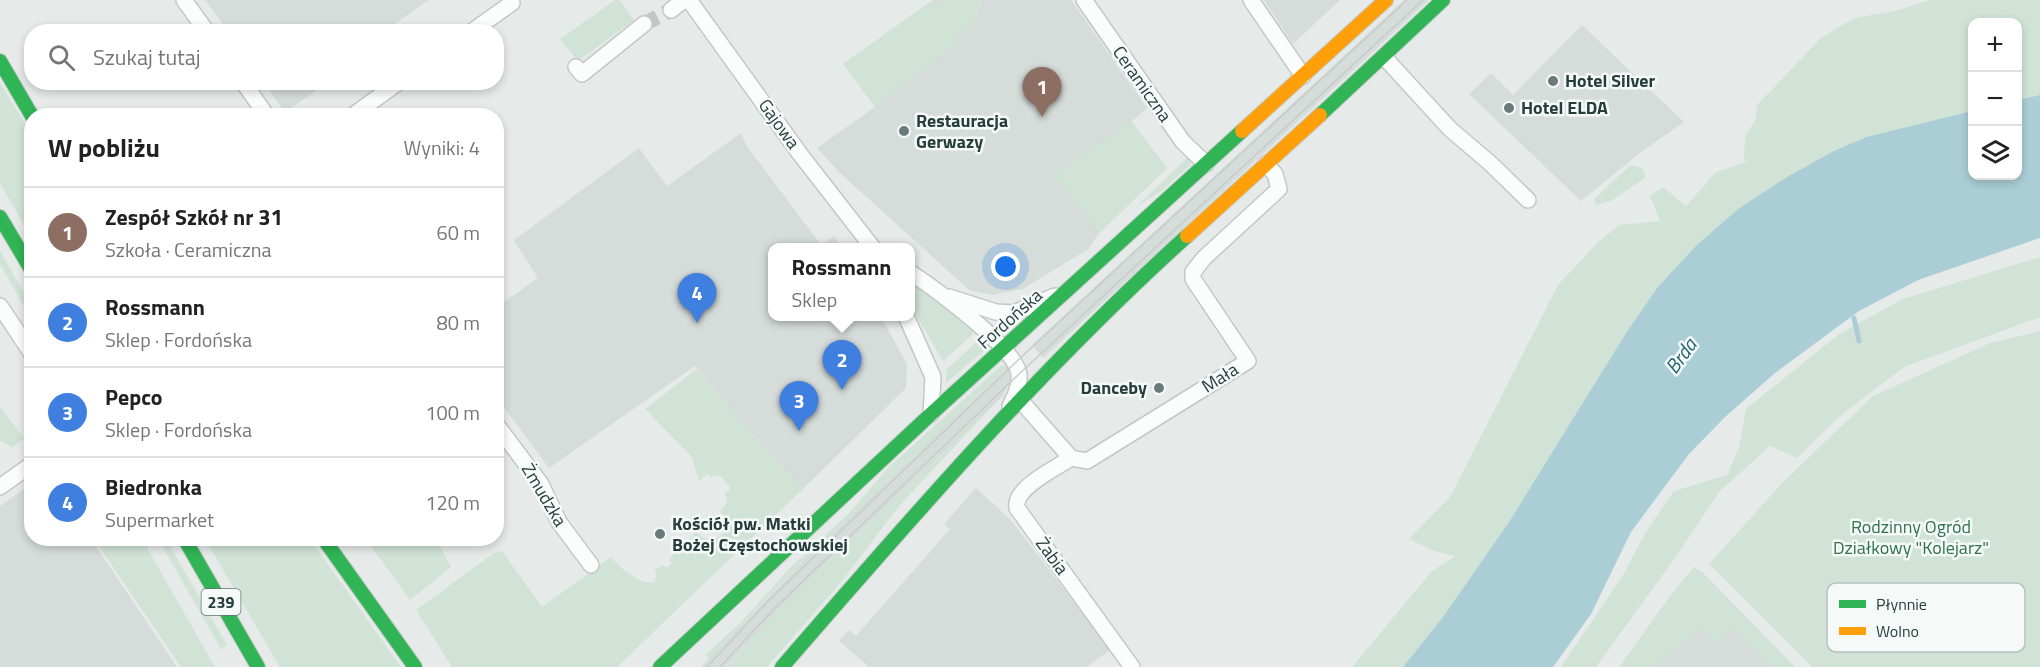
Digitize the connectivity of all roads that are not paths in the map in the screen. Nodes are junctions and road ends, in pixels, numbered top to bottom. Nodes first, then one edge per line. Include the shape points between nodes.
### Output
1 (184, 0) edge
2 (684, 0) edge
3 (689, 0) edge
4 (1084, 0) edge
5 (1251, 0) edge
6 (1386, 0) edge
7 (1443, 0) edge
8 (512, 3) dead end
9 (671, 10) tunnel mouth
10 (201, 24) edge
11 (482, 24) edge
12 (644, 24) tunnel mouth
13 (1384, 57) junction
14 (0, 61) edge
15 (576, 67) dead end
16 (1303, 76) junction
17 (249, 90) edge
18 (388, 90) edge
19 (27, 108) edge
20 (261, 108) edge
21 (363, 108) edge
22 (1206, 164) junction
23 (1266, 164) junction
24 (1528, 200) dead end
25 (0, 217) edge
26 (870, 243) edge
27 (24, 258) edge
28 (915, 276) edge
29 (1075, 284) junction
30 (945, 296) junction
31 (0, 306) edge
32 (908, 321) edge
33 (24, 342) edge
34 (1004, 348) junction
35 (1020, 400) junction
36 (931, 414) junction
37 (1006, 414) junction
38 (504, 435) edge
39 (1071, 458) junction
40 (24, 470) edge
41 (0, 487) edge
42 (189, 546) edge
43 (329, 546) edge
44 (591, 565) dead end
45 (258, 667) edge
46 (415, 667) edge
47 (660, 667) edge
48 (782, 667) edge
49 (1132, 667) edge

1 - 10 street
2 - 9 street
3 - 26 street, Gajowa
4 - 22 street, Ceramiczna via 1172,127
5 - 16 street
6 - 16 main road, Fordońska
7 - 13 main road
8 - 11 street
12 - 15 street via 582,74
13 - 23 main road
13 - 24 street via 1450,129
14 - 19 main road
16 - 22 main road, Fordońska
17 - 20 street
18 - 21 street
22 - 29 main road, Fordońska
23 - 35 main road via 1173,249
23 - 39 street, Mała via 1275,174 1279,189 1193,272 1248,361 1087,461
25 - 27 main road
28 - 30 street
29 - 30 street via 1063,294 1014,313 996,312
29 - 34 main road, Fordońska
30 - 34 street
31 - 33 street
32 - 36 street via 933,377
34 - 36 main road, Fordońska
34 - 37 street via 1019,374 1017,391
35 - 37 main road
35 - 39 street
36 - 47 main road, Fordońska
37 - 48 main road
38 - 44 street, Żmudzka via 541,484 559,522
39 - 49 street, Żabia via 1022,490 1017,508
40 - 41 street
42 - 45 main road, 239
43 - 46 main road

